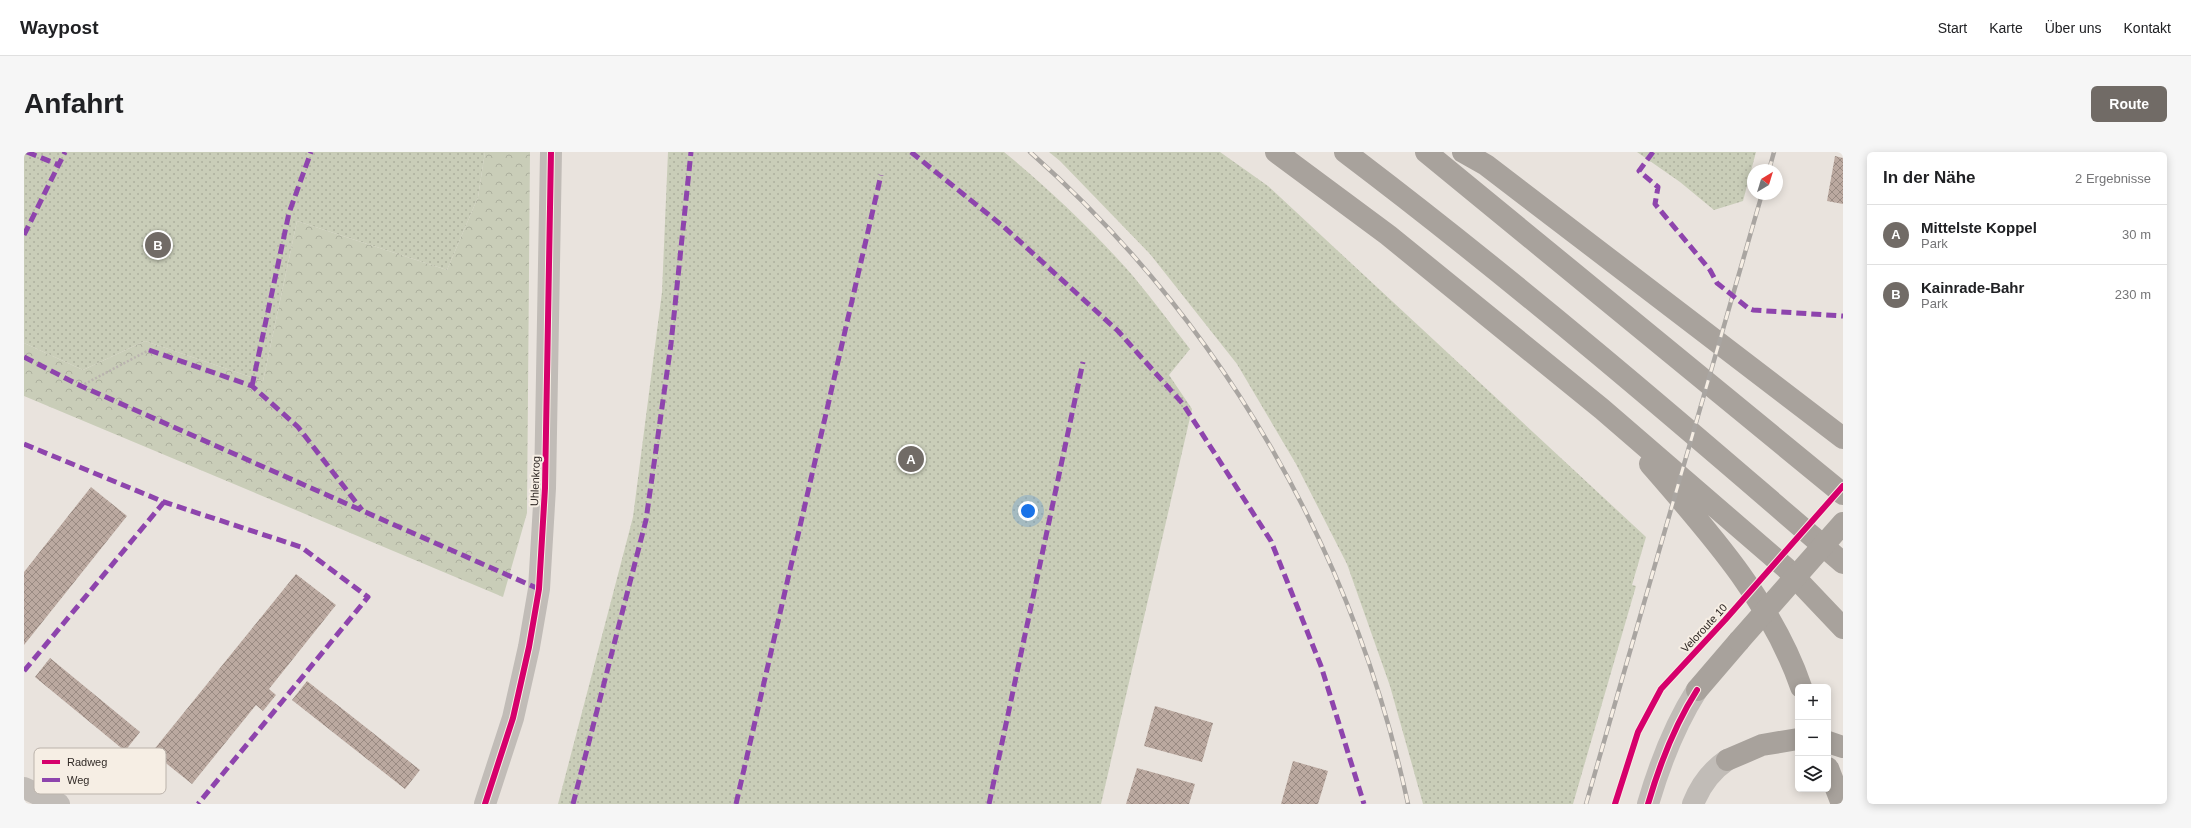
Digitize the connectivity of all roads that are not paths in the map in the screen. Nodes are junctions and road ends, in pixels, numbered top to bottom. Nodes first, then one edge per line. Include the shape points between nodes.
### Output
1 (551, 152) edge
2 (1276, 152) edge
3 (1345, 152) edge
4 (1426, 152) edge
5 (1463, 152) edge
6 (1602, 409) junction
7 (1843, 438) edge
8 (1843, 494) edge
9 (1843, 523) edge
10 (1843, 563) edge
11 (1843, 628) edge
12 (1800, 684) edge
13 (1697, 690) joint
14 (1792, 739) edge
15 (1831, 743) edge
16 (1843, 747) edge
17 (1727, 760) joint
18 (1831, 776) edge
19 (24, 788) edge
20 (34, 793) edge
21 (37, 794) edge
22 (59, 804) edge
23 (485, 804) edge
24 (1648, 804) edge
25 (1693, 804) edge
26 (1842, 804) edge

1 - 23 street, Uhlenkrog via 545,488 539,589 513,718
2 - 6 highway via 1388,235
3 - 10 highway via 1446,229 1647,393
4 - 8 highway
5 - 7 highway via 1486,165
6 - 11 highway via 1786,568
6 - 12 highway via 1692,514 1761,605 1782,642
9 - 13 highway, bridge
13 - 24 street via 1666,748
14 - 17 highway via 1762,744
15 - 16 highway
17 - 25 street via 1707,778
18 - 26 highway
19 - 20 street
21 - 22 street

